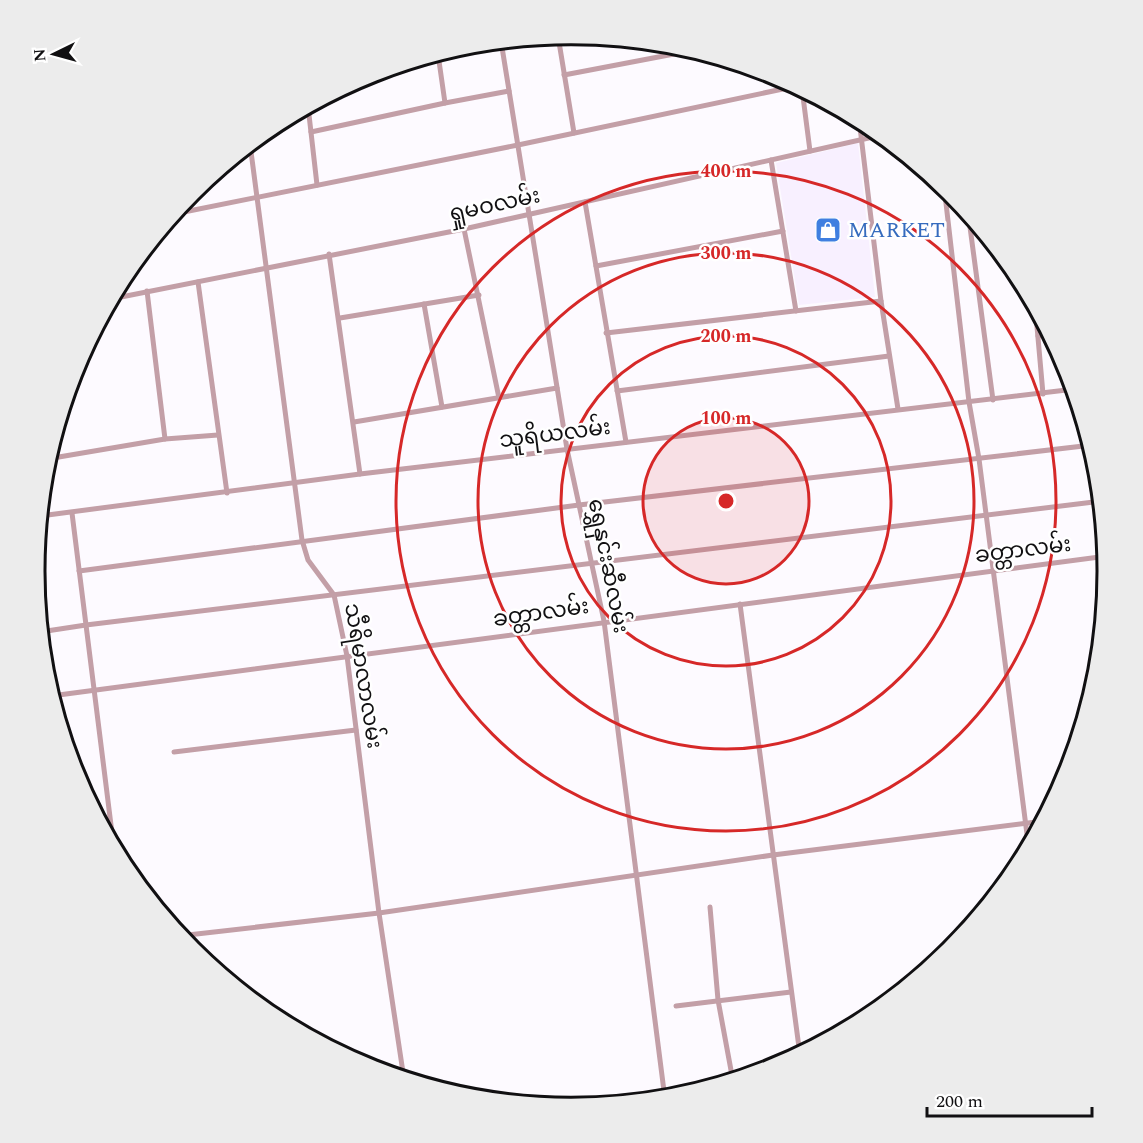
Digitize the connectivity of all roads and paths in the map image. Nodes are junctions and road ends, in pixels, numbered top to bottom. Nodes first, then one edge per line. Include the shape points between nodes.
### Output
1 (559, 45) edge
2 (502, 50) edge
3 (671, 55) edge
4 (439, 62) edge
5 (564, 75) junction
6 (782, 89) edge
7 (509, 91) junction
8 (803, 99) edge
9 (445, 103) junction
10 (309, 115) edge
11 (311, 132) junction
12 (861, 132) edge
13 (574, 133) junction
14 (868, 137) edge
15 (862, 138) junction
16 (518, 145) junction
17 (810, 151) junction
18 (251, 154) edge
19 (771, 160) junction
20 (317, 185) junction
21 (257, 196) junction
22 (946, 201) edge
23 (585, 202) junction
24 (189, 210) edge
25 (530, 214) junction
26 (464, 228) junction
27 (970, 228) edge
28 (783, 231) junction
29 (329, 254) junction
30 (596, 266) junction
31 (266, 267) junction
32 (198, 282) junction
33 (147, 291) junction
34 (478, 295) junction
35 (123, 296) edge
36 (881, 301) junction
37 (424, 304) junction
38 (796, 311) junction
39 (339, 318) junction
40 (1037, 326) edge
41 (606, 333) junction
42 (1042, 335) edge
43 (1038, 336) junction
44 (890, 356) junction
45 (557, 388) junction
46 (1066, 390) edge
47 (617, 391) junction
48 (1043, 394) junction
49 (499, 398) junction
50 (993, 400) junction
51 (969, 402) junction
52 (442, 407) junction
53 (898, 409) junction
54 (354, 422) junction
55 (218, 435) junction
56 (165, 439) junction
57 (626, 442) junction
58 (1083, 446) edge
59 (567, 449) junction
60 (58, 457) edge
61 (979, 459) junction
62 (360, 474) junction
63 (296, 482) junction
64 (227, 493) junction
65 (1093, 502) edge
66 (579, 505) junction
67 (72, 513) junction
68 (49, 515) edge
69 (986, 516) junction
70 (302, 540) junction
71 (1098, 557) edge
72 (592, 564) junction
73 (993, 570) junction
74 (79, 571) junction
75 (334, 595) junction
76 (740, 604) junction
77 (604, 621) junction
78 (86, 625) junction
79 (49, 631) edge
80 (347, 656) junction
81 (95, 691) junction
82 (60, 695) edge
83 (356, 730) junction
84 (174, 752) dead end
85 (1034, 822) edge
86 (1025, 823) junction
87 (111, 826) edge
88 (1027, 835) edge
89 (773, 855) junction
90 (636, 874) junction
91 (710, 907) dead end
92 (379, 913) junction
93 (190, 935) edge
94 (791, 992) junction
95 (718, 1000) junction
96 (676, 1006) dead end
97 (799, 1046) edge
98 (403, 1070) edge
99 (731, 1073) edge
100 (664, 1090) edge

1 - 5 street
2 - 7 street, ရွှေနှင်းဆီလမ်း
3 - 5 street
4 - 9 street
5 - 13 street
6 - 13 street
7 - 9 street
7 - 16 street, ရွှေနှင်းဆီလမ်း
8 - 17 street
9 - 11 street
10 - 11 street
11 - 20 street
12 - 15 street
13 - 16 street
14 - 15 street, ရှုမဝလမ်း
15 - 17 street, ရှုမဝလမ်း
15 - 36 street
16 - 20 street
16 - 25 street, ရွှေနှင်းဆီလမ်း
17 - 19 street, ရှုမဝလမ်း
18 - 21 street, သီရိမာလာလမ်း
19 - 23 street, ရှုမဝလမ်း
19 - 28 street
20 - 21 street
21 - 24 street
21 - 31 street, သီရိမာလာလမ်း
22 - 51 street
23 - 25 street, ရှုမဝလမ်း
23 - 30 street
25 - 26 street, ရှုမဝလမ်း
25 - 45 street, ရွှေနှင်းဆီလမ်း
26 - 29 street, ရှုမဝလမ်း
26 - 34 street
27 - 50 street
28 - 30 street
28 - 38 street
29 - 31 street, ရှုမဝလမ်း
29 - 39 street
30 - 41 street
31 - 32 street, ရှုမဝလမ်း
31 - 63 street, သီရိမာလာလမ်း
32 - 33 street, ရှုမဝလမ်း
32 - 55 street
33 - 35 street, ရှုမဝလမ်း
33 - 56 street
34 - 37 street
34 - 49 street
36 - 38 street
36 - 44 street
37 - 39 street
37 - 52 street
38 - 41 street
39 - 54 street
40 - 43 street
41 - 47 street
42 - 43 street
43 - 48 street
44 - 47 street
44 - 53 street
45 - 49 street
45 - 59 street, ရွှေနှင်းဆီလမ်း
46 - 48 street, သူရိယလမ်း
47 - 57 street
48 - 50 street, သူရိယလမ်း
49 - 52 street
50 - 51 street, သူရိယလမ်း
51 - 53 street, သူရိယလမ်း
51 - 61 street
52 - 54 street
53 - 57 street, သူရိယလမ်း
54 - 62 street
55 - 56 street
55 - 64 street
56 - 60 street
57 - 59 street, သူရိယလမ်း
58 - 61 street
59 - 62 street, သူရိယလမ်း
59 - 66 street, ရွှေနှင်းဆီလမ်း
61 - 66 street
61 - 69 street
62 - 63 street, သူရိယလမ်း
63 - 64 street, သူရိယလမ်း
63 - 70 street, သီရိမာလာလမ်း
64 - 67 street, သူရိယလမ်း
65 - 69 street
66 - 70 street
66 - 72 street, ရွှေနှင်းဆီလမ်း
67 - 68 street, သူရိယလမ်း
67 - 74 street
69 - 72 street
69 - 73 street
70 - 74 street
70 - 75 street, သီရိမာလာလမ်း via 308,560
71 - 73 street, ခတ္တာလမ်း
72 - 75 street
72 - 77 street, ရွှေနှင်းဆီလမ်း
73 - 76 street, ခတ္တာလမ်း
73 - 86 street
74 - 78 street
75 - 78 street
75 - 80 street, သီရိမာလာလမ်း
76 - 77 street, ခတ္တာလမ်း
76 - 89 street
77 - 80 street, ခတ္တာလမ်း
77 - 90 street, ရွှေနှင်းဆီလမ်း
78 - 79 street
78 - 81 street
80 - 81 street, ခတ္တာလမ်း
80 - 83 street, သီရိမာလာလမ်း
81 - 82 street, ခတ္တာလမ်း
81 - 87 street
83 - 84 street
83 - 92 street, သီရိမာလာလမ်း
85 - 86 street
86 - 88 street
86 - 89 street
89 - 90 street
89 - 94 street
90 - 92 street
90 - 100 street, ရွှေနှင်းဆီလမ်း
91 - 95 street
92 - 93 street
92 - 98 street, သီရိမာလာလမ်း
94 - 95 street
94 - 97 street
95 - 96 street
95 - 99 street

